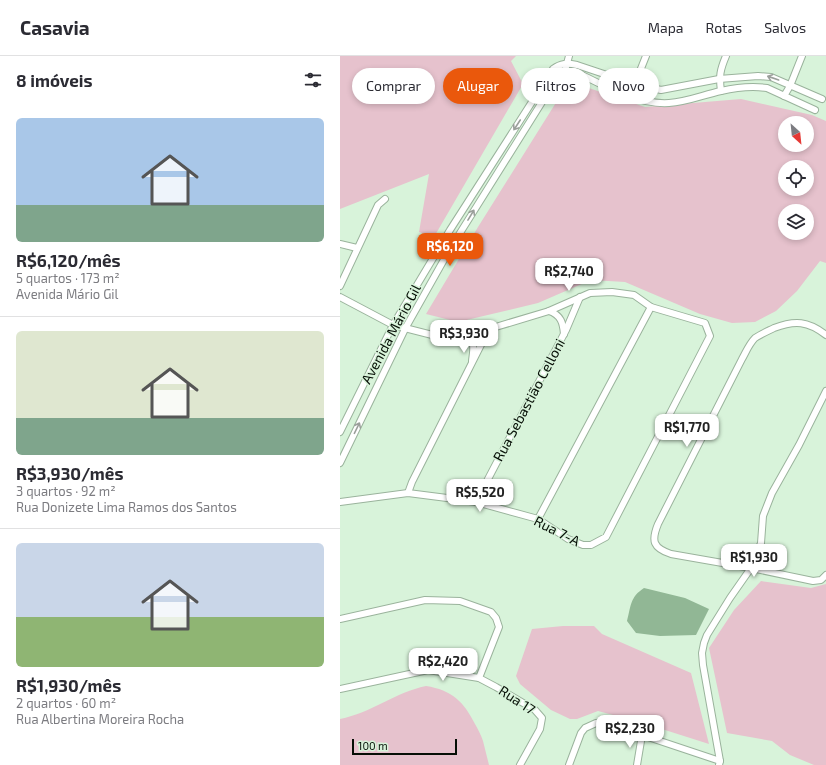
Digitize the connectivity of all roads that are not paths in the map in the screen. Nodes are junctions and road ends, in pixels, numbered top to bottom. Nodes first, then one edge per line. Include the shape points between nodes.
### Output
1 (569, 56) edge
2 (646, 56) edge
3 (726, 56) edge
4 (802, 56) edge
5 (567, 63) junction
6 (566, 68) edge
7 (641, 68) edge
8 (598, 72) edge
9 (719, 79) junction
10 (790, 86) junction
11 (659, 90) edge
12 (721, 91) junction
13 (784, 96) junction
14 (822, 99) dead end
15 (659, 102) edge
16 (540, 104) edge
17 (815, 110) dead end
18 (526, 112) junction
19 (532, 116) junction
20 (491, 166) junction
21 (498, 171) junction
22 (385, 199) dead end
23 (340, 244) edge
24 (441, 244) junction
25 (357, 248) junction
26 (450, 249) junction
27 (340, 286) edge
28 (340, 297) edge
29 (580, 297) junction
30 (651, 307) junction
31 (549, 311) junction
32 (393, 325) junction
33 (406, 327) junction
34 (489, 329) junction
35 (564, 334) junction
36 (462, 335) junction
37 (826, 335) edge
38 (471, 367) junction
39 (826, 391) edge
40 (352, 406) junction
41 (365, 412) junction
42 (340, 432) edge
43 (340, 463) edge
44 (408, 493) junction
45 (340, 502) edge
46 (476, 502) junction
47 (538, 519) junction
48 (751, 568) junction
49 (826, 575) edge
50 (340, 619) edge
51 (478, 678) junction
52 (340, 689) edge
53 (642, 735) junction
54 (720, 763) edge
55 (520, 765) edge
56 (569, 765) edge
57 (637, 765) edge

1 - 5 street
2 - 7 street
3 - 9 street
4 - 10 street
5 - 6 street
5 - 8 street
5 - 18 street, Avenida Mário Gil via 553,69
10 -> 9 street via 771,76
9 - 11 street
9 - 12 street
10 - 13 street
10 - 14 street
12 - 13 street via 759,87
12 - 15 street via 693,99
13 - 17 street
16 - 19 street, Avenida Mário Gil
18 - 19 street
18 -> 20 street, Avenida Mário Gil
19 - 21 street, Avenida Mário Gil
20 - 21 street
20 - 24 street, Avenida Mário Gil
26 -> 21 street, Avenida Mário Gil
22 - 25 street via 378,205
23 - 25 street
24 - 26 street
24 - 32 street, Avenida Mário Gil
25 - 27 street
26 - 33 street, Avenida Mário Gil
28 - 32 street
29 - 30 street via 590,293 612,292 634,295
29 - 31 street
29 - 35 street, Rua Sebastião Celloni
30 - 47 street
30 - 47 street, Rua 7-A via 705,323 710,336 606,537 591,545 583,545 568,539
31 - 34 street
31 - 35 street via 562,320
32 - 33 street
32 - 40 street, Avenida Mário Gil
33 - 36 street via 444,338
33 - 41 street, Avenida Mário Gil
34 - 36 street
34 - 38 street
35 - 46 street, Rua Sebastião Celloni
36 - 38 street via 467,335 474,344
37 - 48 street via 810,325 798,322 767,331 752,342 655,532 654,541 663,551
38 - 44 street
39 - 48 street via 762,516 761,543
40 - 41 street
40 - 42 street, Avenida Mário Gil
43 -> 41 street, Avenida Mário Gil
44 - 45 street, Rua 7-A
44 - 46 street, Rua 7-A
46 - 47 street, Rua 7-A
48 - 49 street via 813,581 821,580
48 - 54 street via 707,635 702,653
50 - 51 street via 425,600 460,601 491,612 499,628
51 - 52 street, Rua 17 via 428,670
51 - 55 street, Rua 17 via 535,710 542,718 540,729
53 - 54 street
53 - 56 street via 603,724 591,725 581,733
53 - 57 street

